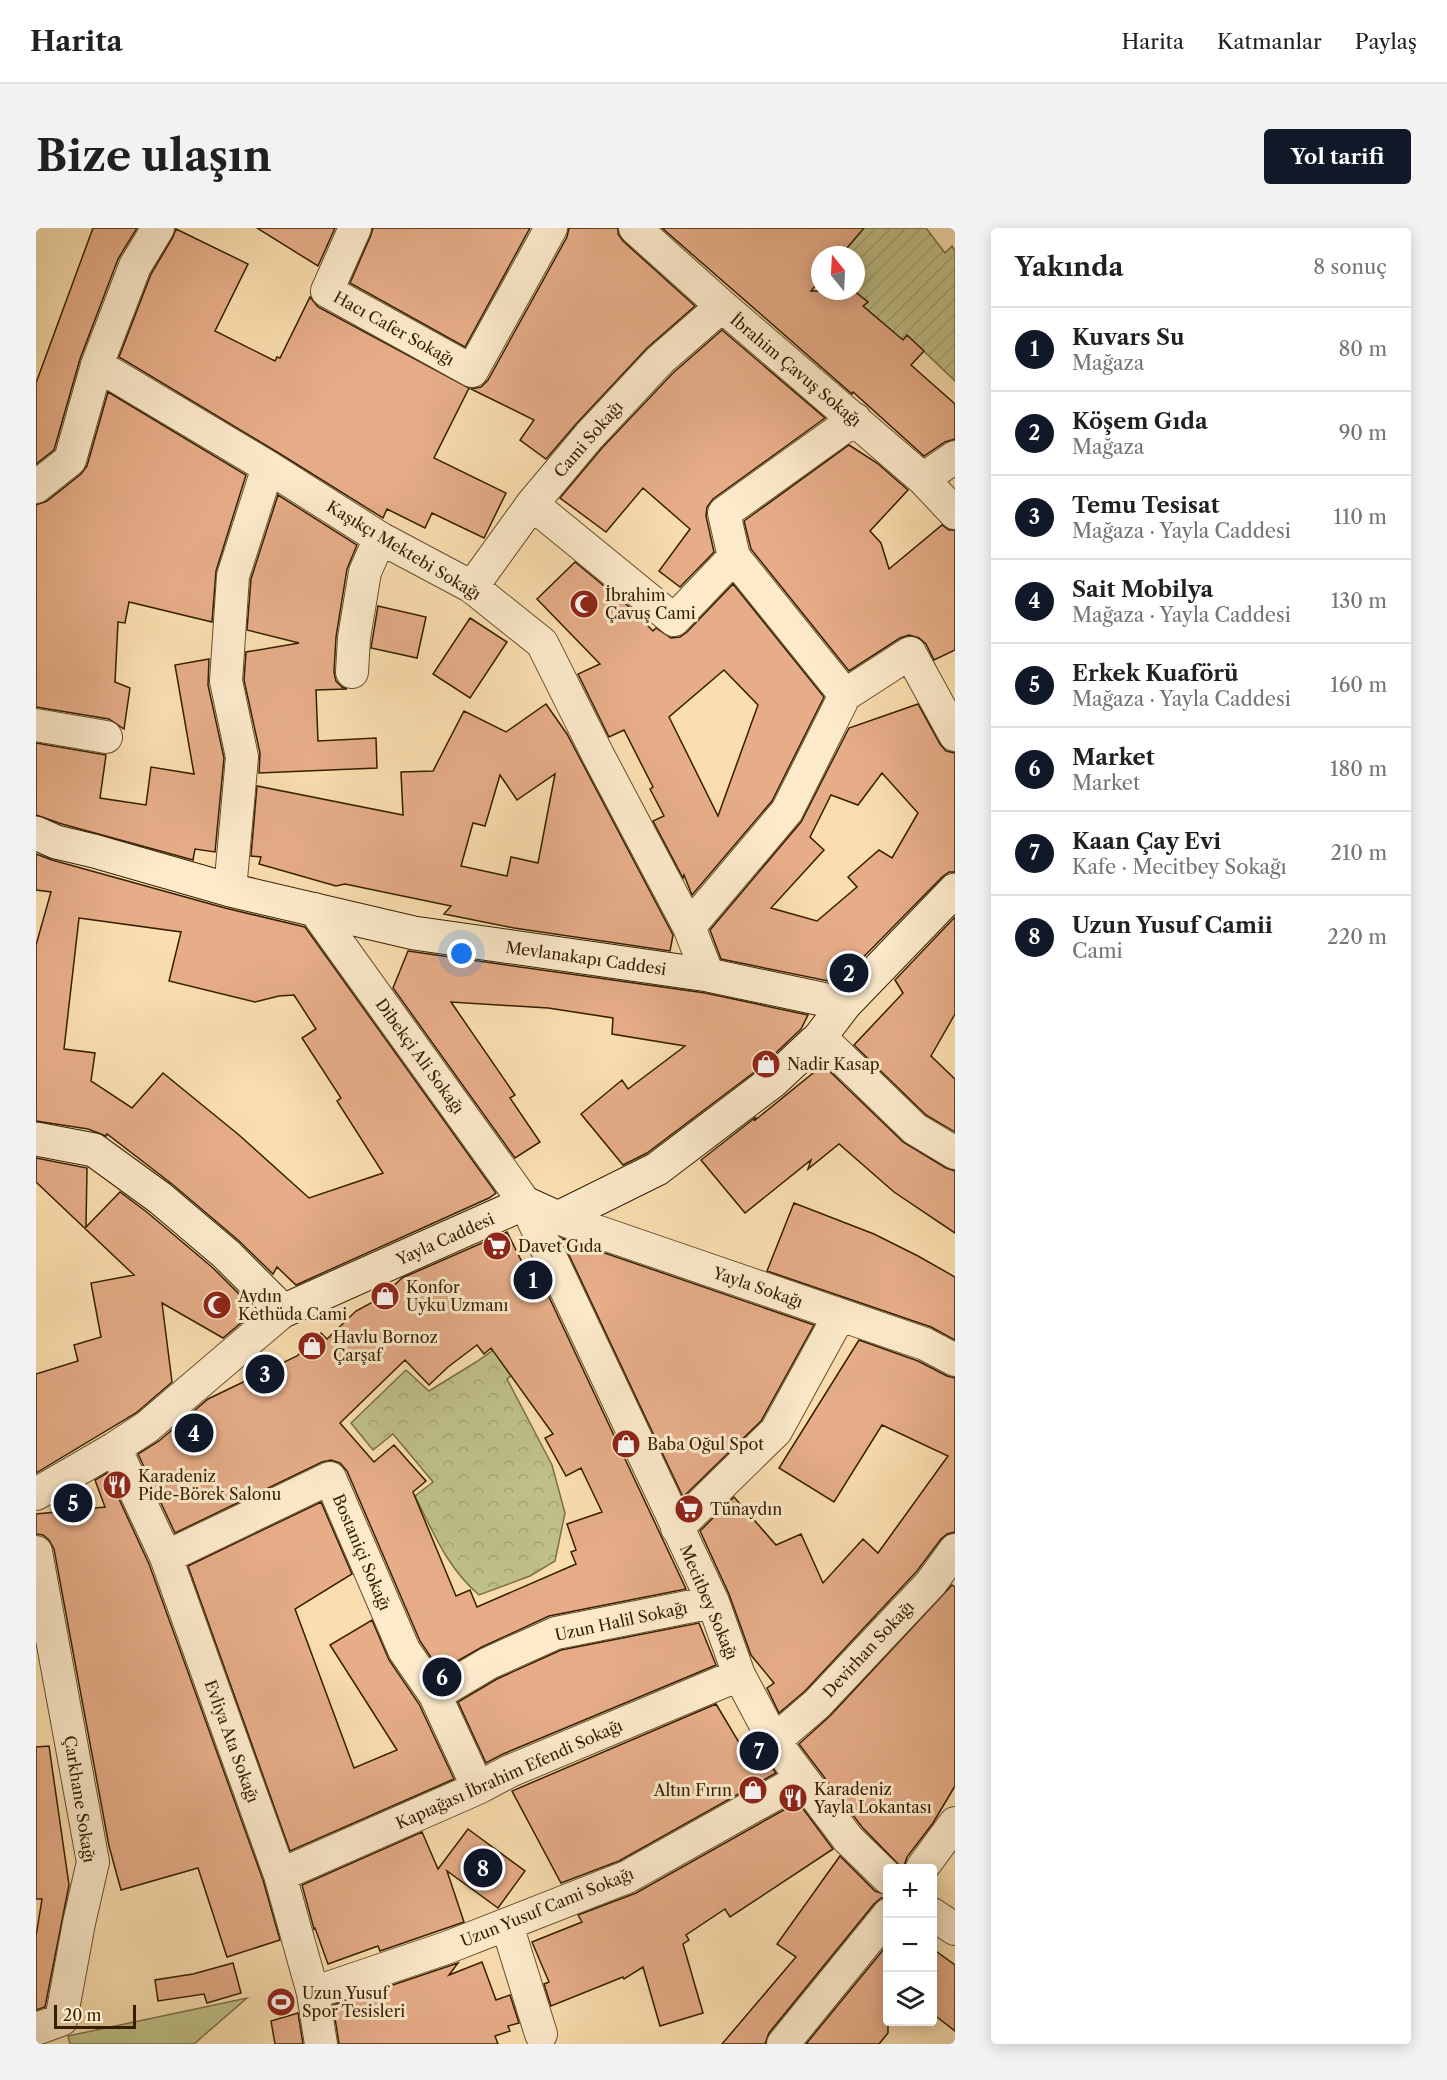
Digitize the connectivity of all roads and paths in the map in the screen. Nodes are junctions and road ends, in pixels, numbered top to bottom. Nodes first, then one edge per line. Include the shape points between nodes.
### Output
1 (158, 228) edge
2 (355, 228) edge
3 (551, 228) edge
4 (635, 228) edge
5 (722, 306) junction
6 (97, 365) junction
7 (855, 419) junction
8 (955, 457) edge
9 (268, 467) junction
10 (923, 479) junction
11 (36, 487) edge
12 (532, 504) junction
13 (955, 513) edge
14 (380, 538) junction
15 (734, 557) junction
16 (472, 587) junction
17 (352, 672) dead end
18 (845, 695) junction
19 (36, 725) edge
20 (955, 735) edge
21 (106, 737) dead end
22 (36, 833) edge
23 (230, 890) junction
24 (955, 890) edge
25 (314, 909) junction
26 (689, 927) junction
27 (708, 975) junction
28 (845, 1004) junction
29 (820, 1037) junction
30 (36, 1139) edge
31 (955, 1153) edge
32 (525, 1203) junction
33 (558, 1218) junction
34 (283, 1311) junction
35 (839, 1316) junction
36 (955, 1360) edge
37 (115, 1448) junction
38 (36, 1494) edge
39 (677, 1528) junction
40 (955, 1550) edge
41 (36, 1552) edge
42 (166, 1557) junction
43 (713, 1602) junction
44 (739, 1675) junction
45 (435, 1695) junction
46 (774, 1741) junction
47 (802, 1779) junction
48 (478, 1788) junction
49 (955, 1823) edge
50 (926, 1864) edge
51 (883, 1873) edge
52 (280, 1875) junction
53 (937, 1917) edge
54 (886, 1918) edge
55 (507, 1925) junction
56 (955, 1929) edge
57 (313, 1993) junction
58 (36, 2029) edge
59 (541, 2034) dead end
60 (321, 2044) edge
61 (783, 2044) edge

1 - 6 street via 135,266
2 - 3 street, Hacı Cafer Sokağı via 327,291 472,371
4 - 5 street, İbrahim Çavuş Sokağı
5 - 7 street, İbrahim Çavuş Sokağı
5 - 12 street, Cami Sokağı via 660,360
6 - 9 street, Kaşıkçı Mektebi Sokağı
6 - 11 street via 70,460
7 - 10 street, İbrahim Çavuş Sokağı
7 - 15 street via 724,513
8 - 10 street
9 - 14 street, Kaşıkçı Mektebi Sokağı
9 - 23 street via 233,576 226,681 242,757
10 - 13 street, İbrahim Çavuş Sokağı
12 - 15 street via 674,620
12 - 16 street, Cami Sokağı
14 - 16 street, Kaşıkçı Mektebi Sokağı
14 - 17 street via 365,572
15 - 18 street
16 - 26 street, Kaşıkçı Mektebi Sokağı via 542,643
18 - 20 street via 910,652
18 - 26 street via 787,811
19 - 21 street
22 - 23 street, Mevlanakapı Caddesi
23 - 25 street, Mevlanakapı Caddesi
24 - 28 street
25 - 27 street, Mevlanakapı Caddesi via 414,933
25 - 32 street, Dibekçi Ali Sokağı
26 - 27 street, Kaşıkçı Mektebi Sokağı
27 - 28 street, Mevlanakapı Caddesi
28 - 29 street
29 - 31 street via 915,1129
29 - 33 street via 773,1081 657,1168
30 - 34 street via 94,1150 210,1240
32 - 33 street
32 - 34 street, Yayla Caddesi
32 - 39 street, Meсitbey Sokağı
33 - 35 street, Yayla Sokağı
34 - 37 street, Yayla Caddesi via 147,1426
35 - 36 street, Yayla Sokağı via 925,1344
35 - 39 street via 776,1431
37 - 38 street, Yayla Caddesi
37 - 42 street, Evliya Ata Sokağı
39 - 43 street, Meсitbey Sokağı
40 - 46 street, Devirhan Sokağı via 931,1583 817,1704
41 - 58 street, Çarkhane Sokağı via 93,1862 61,2020
42 - 45 street, Bostaniçi Sokağı via 330,1478 404,1650
42 - 52 street, Evliya Ata Sokağı
43 - 44 street, Meсitbey Sokağı
43 - 45 street, Uzun Halil Sokağı via 556,1633 489,1663
44 - 46 street, Meсitbey Sokağı
44 - 48 street, Kapıağası İbrahim Efendi Sokağı
45 - 48 street, Bostaniçi Sokağı
46 - 47 street, Meсitbey Sokağı
47 - 51 street, Meсitbey Sokağı via 848,1839
47 - 55 street, Uzun Yusuf Cami Sokağı via 627,1877
48 - 52 street, Kapıağası İbrahim Efendi Sokağı
49 - 50 street
52 - 57 street, Evliya Ata Sokağı
53 - 56 street
54 - 61 street
55 - 57 street, Uzun Yusuf Cami Sokağı
55 - 59 street
57 - 60 street, Evliya Ata Sokağı

